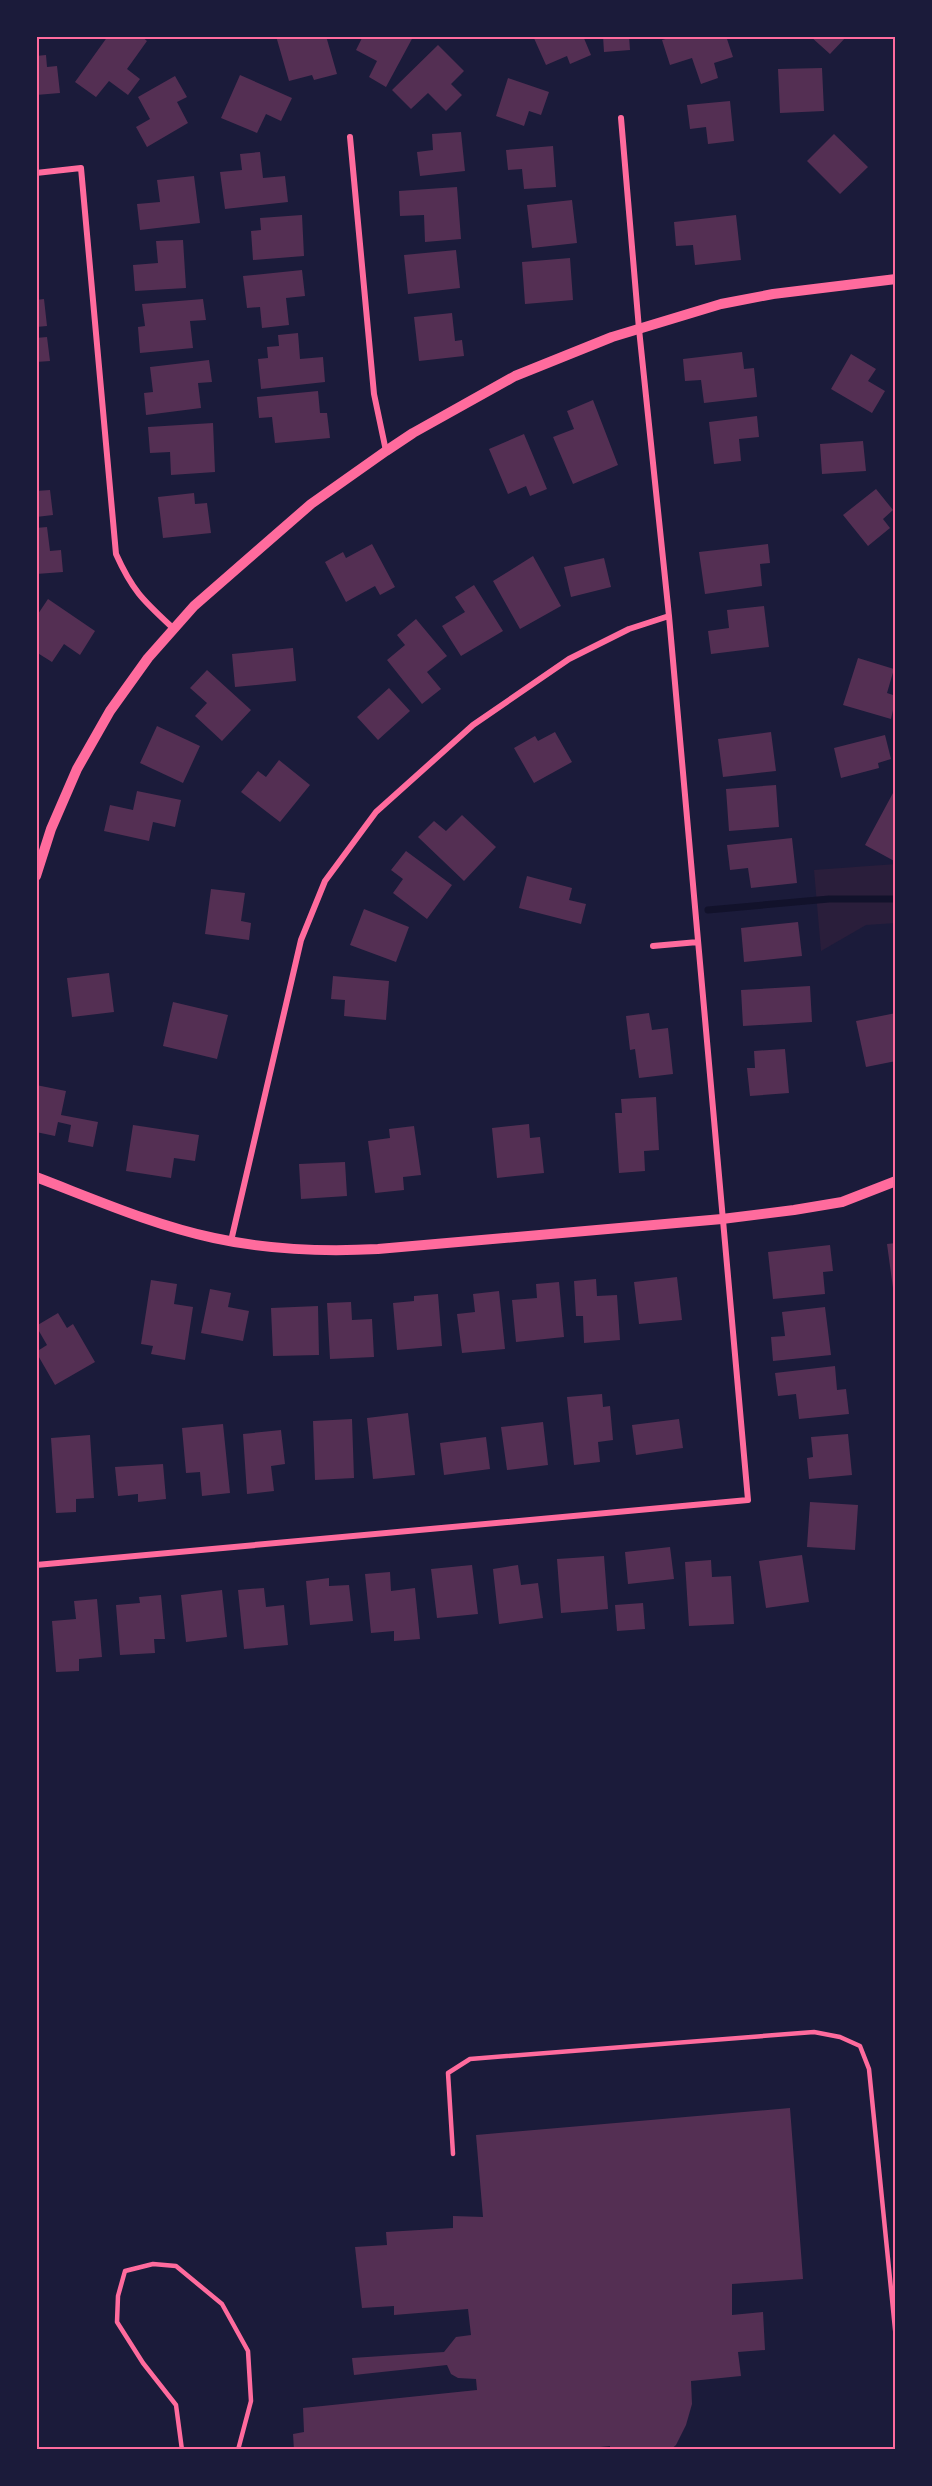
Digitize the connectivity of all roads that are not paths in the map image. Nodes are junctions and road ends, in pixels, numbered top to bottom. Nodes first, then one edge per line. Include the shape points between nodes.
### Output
1 (621, 118) dead end
2 (350, 137) dead end
3 (36, 172) edge
4 (896, 279) edge
5 (639, 329) junction
6 (386, 451) junction
7 (669, 616) junction
8 (174, 629) junction
9 (36, 876) edge
10 (698, 942) junction
11 (653, 946) dead end
12 (36, 1177) edge
13 (896, 1181) edge
14 (722, 1219) junction
15 (231, 1241) junction
16 (36, 1565) edge
17 (453, 2154) dead end
18 (896, 2339) edge
19 (182, 2450) edge
20 (238, 2450) edge

1 - 5 street
2 - 6 street via 374,394
3 - 8 street via 81,168 116,554 129,583
4 - 5 street via 721,304
5 - 6 street via 515,376
5 - 7 street
6 - 8 street via 311,504 194,606
7 - 10 street
7 - 15 street via 629,628 569,658 473,725 376,812 325,881 301,940
8 - 9 street via 148,657 110,711 77,769
10 - 11 street
10 - 14 street
12 - 15 street via 176,1228
13 - 14 street via 842,1202
14 - 15 street via 378,1249 324,1251
14 - 16 street via 748,1500
17 - 18 lane via 448,2073 470,2059 814,2032 840,2037 860,2046 869,2069
19 - 20 lane via 176,2405 117,2322 118,2296 125,2271 153,2264 176,2266 222,2304 248,2351 251,2401

